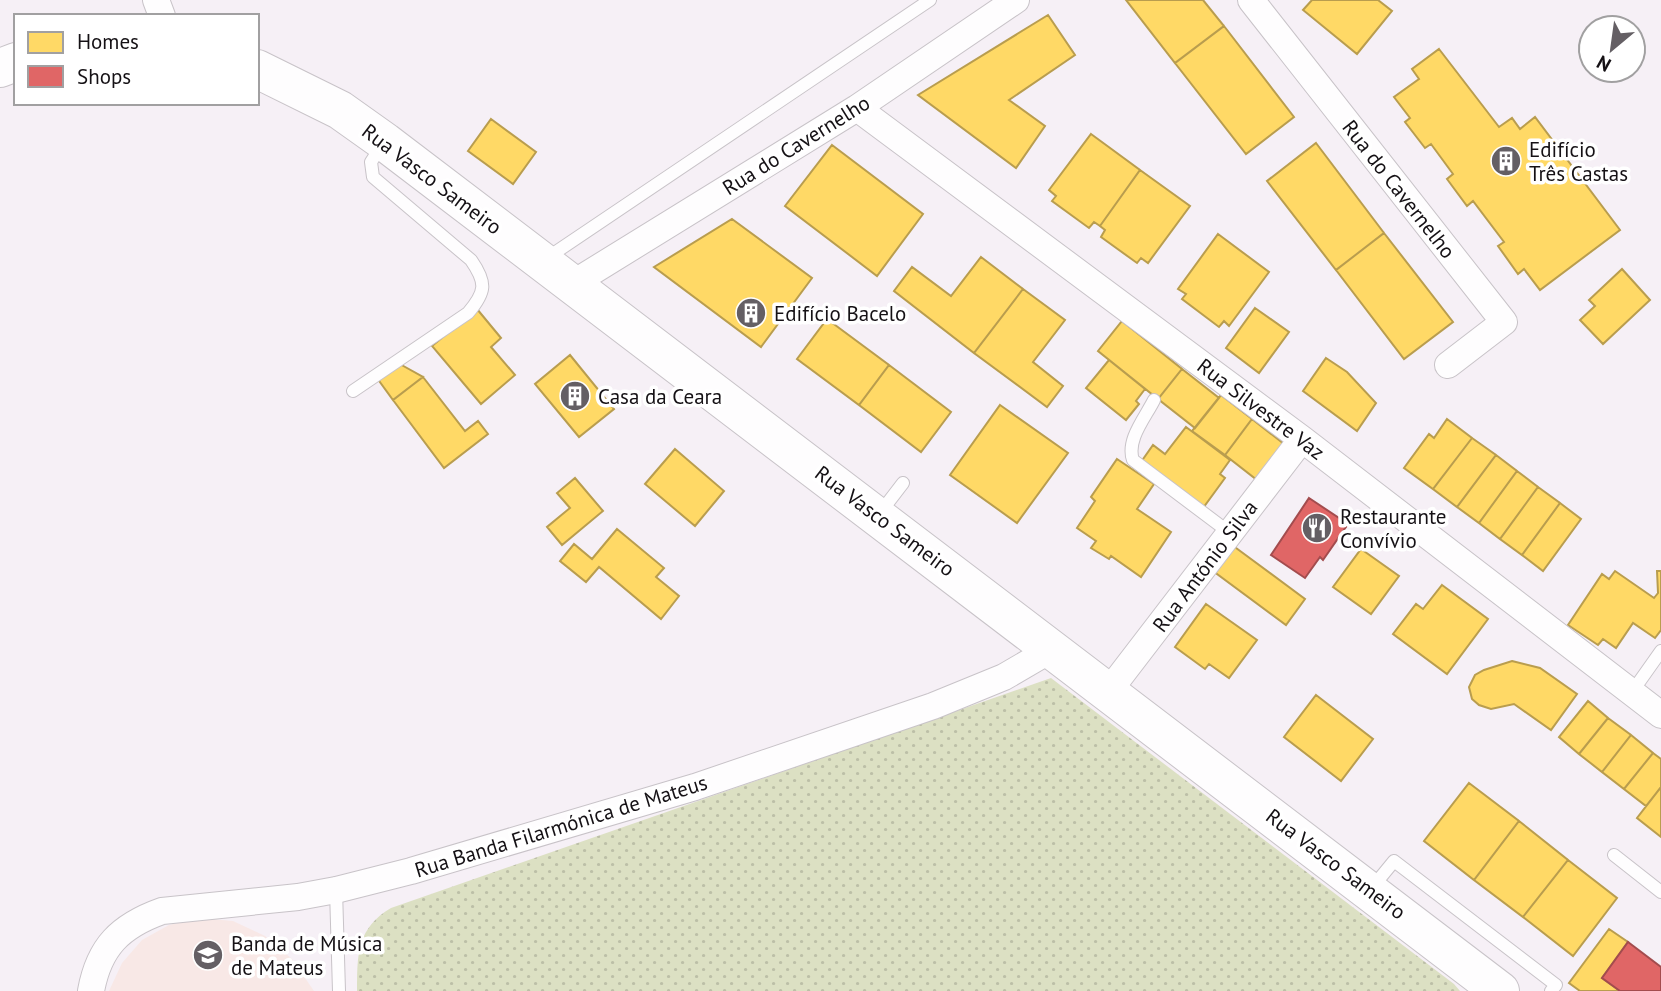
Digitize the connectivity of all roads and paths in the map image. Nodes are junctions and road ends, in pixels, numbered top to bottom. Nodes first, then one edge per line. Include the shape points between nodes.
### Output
1 (930, 0) edge
2 (1016, 0) edge
3 (1251, 0) edge
4 (259, 70) edge
5 (857, 108) junction
6 (385, 142) junction
7 (541, 261) junction
8 (572, 284) junction
9 (1448, 365) dead end
10 (353, 391) dead end
11 (1154, 400) dead end
12 (1302, 439) junction
13 (903, 482) dead end
14 (878, 516) junction
15 (1230, 533) junction
16 (1052, 649) junction
17 (1661, 651) edge
18 (1108, 692) junction
19 (1632, 692) junction
20 (1661, 715) edge
21 (1614, 855) dead end
22 (336, 890) junction
23 (1370, 890) junction
24 (1661, 891) edge
25 (91, 991) edge
26 (339, 991) edge
27 (1500, 991) edge
28 (1551, 991) edge

1 - 7 lane
2 - 5 street, Rua do Cavernelho
3 - 9 street, Rua do Cavernelho via 1504,322
4 - 6 main road, Rua Vasco Sameiro via 340,110
5 - 8 street, Rua do Cavernelho
5 - 12 street, Rua Silvestre Vaz
6 - 7 main road, Rua Vasco Sameiro
6 - 10 lane via 371,162 373,177 471,260 484,285 468,313
7 - 8 main road, Rua Vasco Sameiro
8 - 14 main road, Rua Vasco Sameiro
11 - 15 lane via 1132,442 1133,460
12 - 15 street, Rua António Silva
12 - 19 street, Rua Silvestre Vaz
13 - 14 lane
14 - 16 main road, Rua Vasco Sameiro
15 - 18 street, Rua António Silva
16 - 18 main road, Rua Vasco Sameiro
16 - 22 street, Rua Banda Filarmónica de Mateus via 977,689 708,782
17 - 19 lane
18 - 23 main road, Rua Vasco Sameiro
19 - 20 street, Rua Silvestre Vaz
21 - 24 lane
22 - 25 street, Rua Banda Filarmónica de Mateus via 162,911 142,919 109,943
22 - 26 lane
23 - 27 main road, Rua Vasco Sameiro
23 - 28 lane via 1394,861 1556,985

